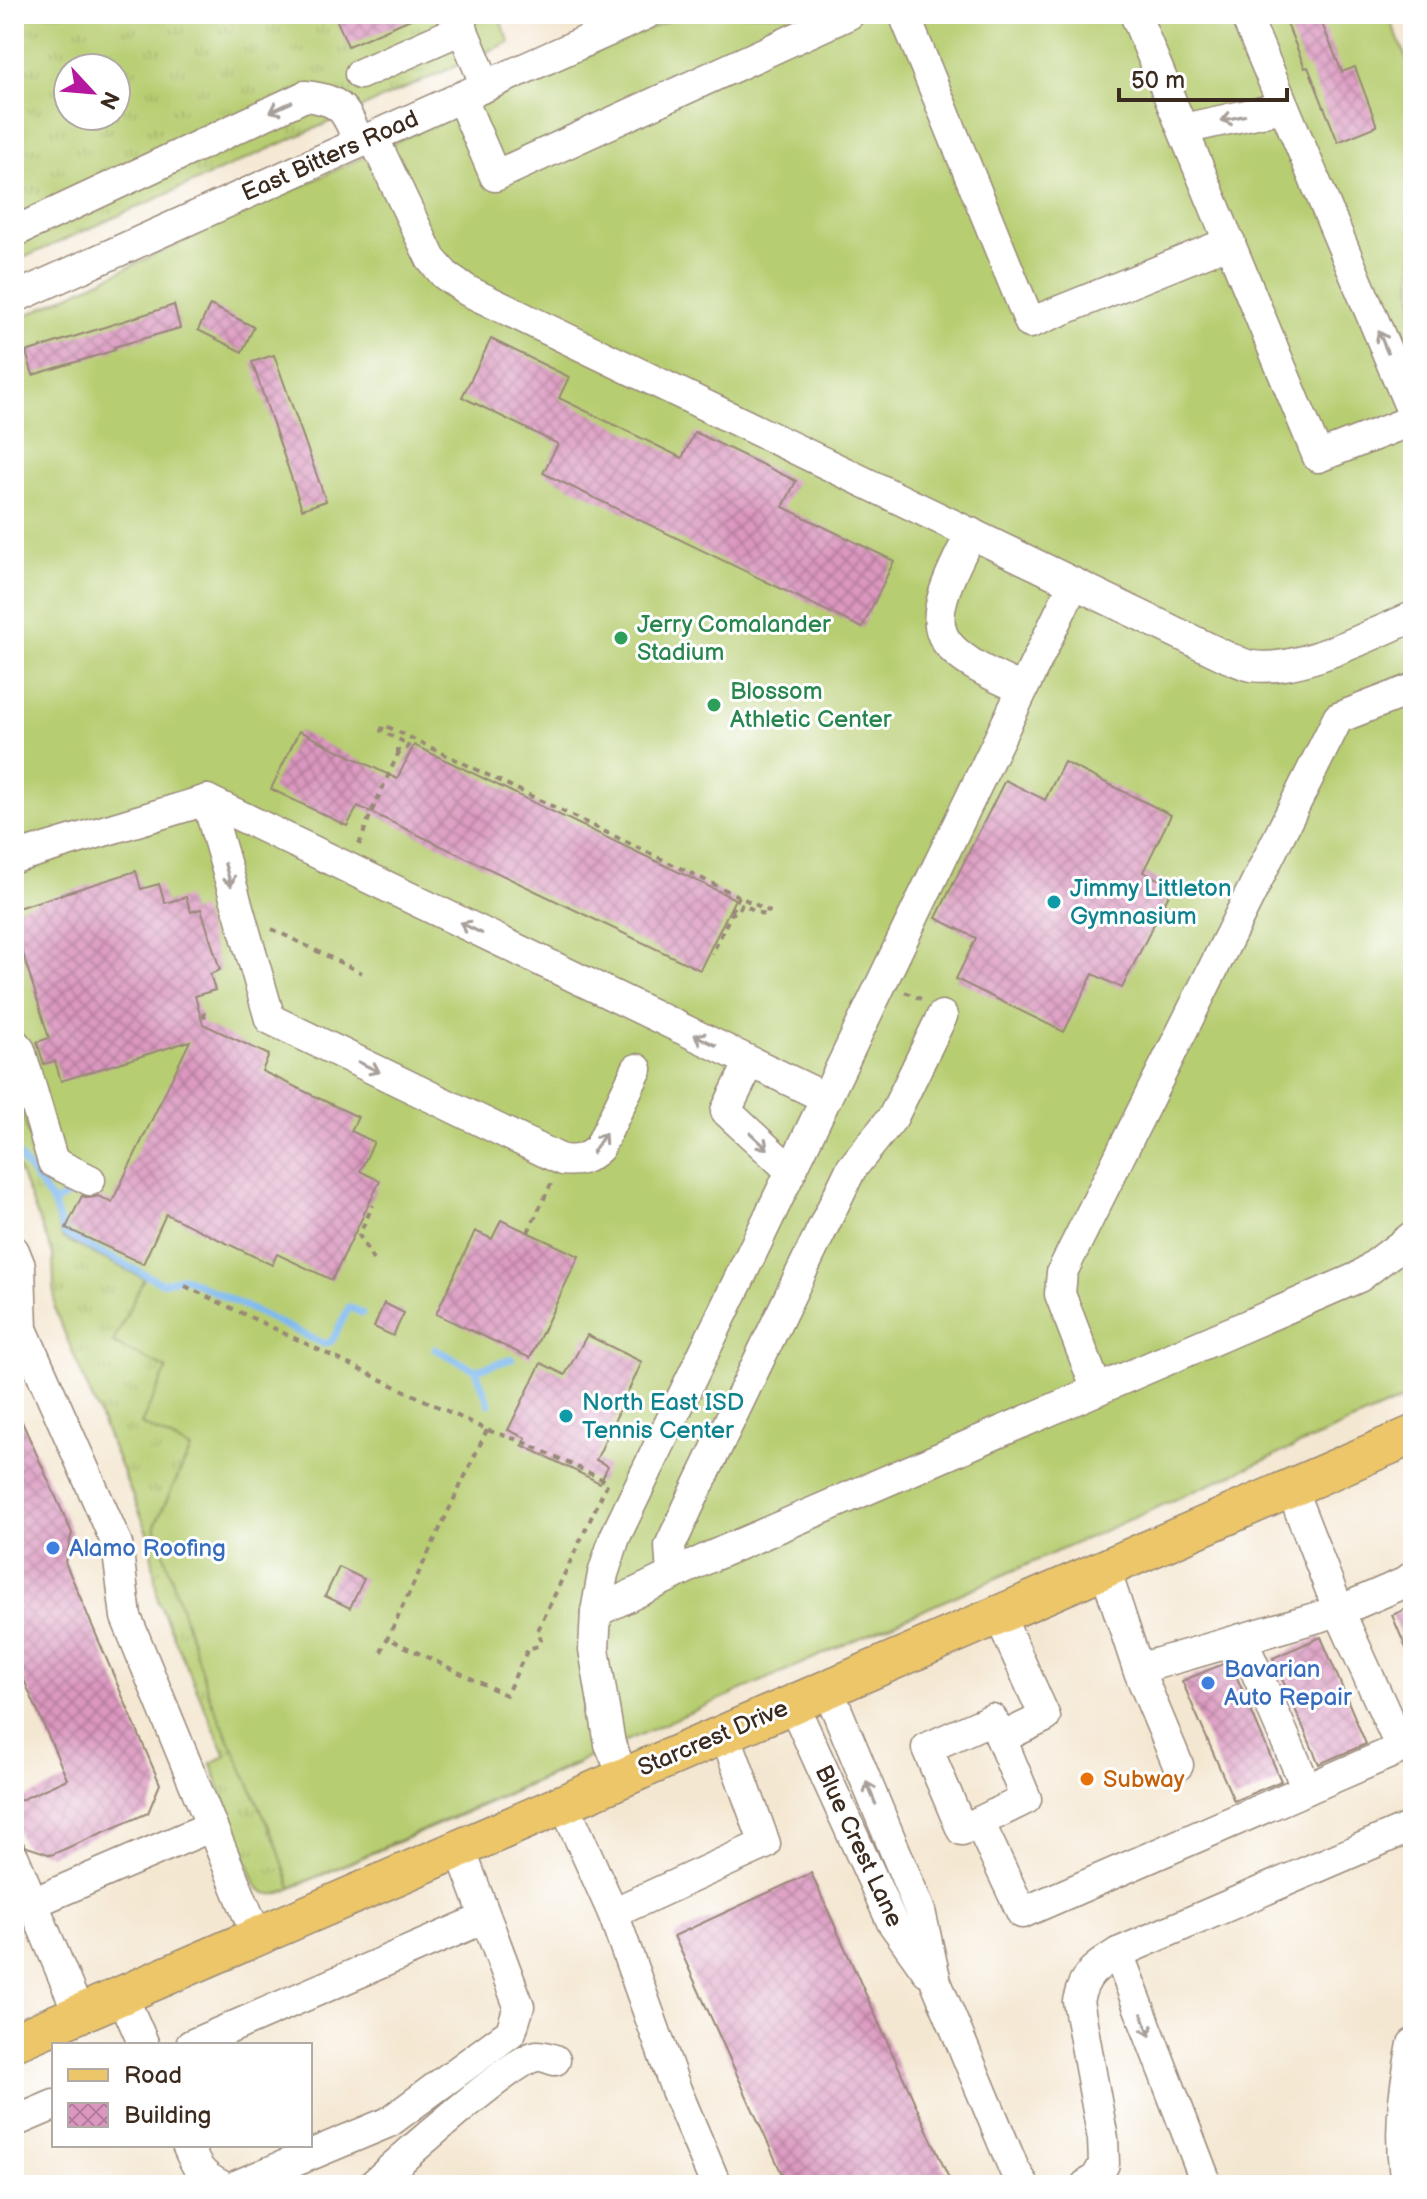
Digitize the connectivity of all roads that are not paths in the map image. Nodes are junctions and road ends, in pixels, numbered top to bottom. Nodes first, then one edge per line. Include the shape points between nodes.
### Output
1 (849, 14) edge
2 (904, 14) edge
3 (1135, 14) edge
4 (1245, 14) edge
5 (632, 17) edge
6 (459, 21) edge
7 (360, 74) dead end
8 (473, 92) junction
9 (1284, 107) junction
10 (1183, 129) junction
11 (366, 140) junction
12 (14, 232) edge
13 (1230, 242) junction
14 (14, 298) edge
15 (1413, 414) edge
16 (1413, 420) edge
17 (971, 533) junction
18 (1074, 583) junction
19 (1413, 617) edge
20 (1022, 689) junction
21 (1413, 689) edge
22 (207, 800) junction
23 (14, 858) edge
24 (932, 1008) road end
25 (14, 1043) edge
26 (750, 1062) junction
27 (637, 1069) dead end
28 (826, 1098) junction
29 (791, 1171) junction
30 (90, 1180) dead end
31 (1413, 1236) edge
32 (14, 1251) edge
33 (1097, 1390) junction
34 (1413, 1435) edge
35 (1291, 1488) junction
36 (1105, 1569) junction
37 (672, 1575) junction
38 (1413, 1576) edge
39 (1339, 1611) junction
40 (596, 1612) junction
41 (999, 1615) junction
42 (1242, 1639) junction
43 (1138, 1669) junction
44 (828, 1689) junction
45 (793, 1704) junction
46 (725, 1734) junction
47 (1001, 1738) junction
48 (1407, 1745) edge
49 (1178, 1765) dead end
50 (624, 1777) junction
51 (1307, 1789) junction
52 (564, 1804) junction
53 (979, 1822) junction
54 (212, 1826) junction
55 (1411, 1832) edge
56 (460, 1849) junction
57 (14, 1858) edge
58 (23, 1907) edge
59 (613, 1913) junction
60 (485, 1918) junction
61 (257, 1937) junction
62 (1118, 1953) junction
63 (936, 1982) junction
64 (122, 1995) junction
65 (79, 2014) junction
66 (14, 2042) edge
67 (143, 2043) edge
68 (196, 2043) edge
69 (1413, 2044) edge
70 (555, 2060) dead end
71 (52, 2106) edge
72 (14, 2122) edge
73 (188, 2147) edge
74 (207, 2182) edge
75 (238, 2185) edge
76 (373, 2185) edge
77 (716, 2185) edge
78 (1024, 2185) edge
79 (1086, 2185) edge
80 (1207, 2185) edge
81 (1407, 2185) edge

1 - 8 street via 495,176
2 - 13 street via 1030,323
3 - 10 street
4 - 9 street
5 - 8 street, East Bitters Road
6 - 7 street
6 - 8 street
8 - 11 street, East Bitters Road
9 -> 10 street
15 -> 9 street
10 - 13 street
11 -> 12 street via 347,113 327,98 305,96
11 - 14 street, East Bitters Road
11 - 17 street via 431,259 468,291
13 - 16 street via 1318,457
17 - 18 street
17 - 20 street via 946,587 943,636 969,662
18 - 19 street via 1251,666 1307,661
18 - 20 street
20 - 28 street
21 - 33 street via 1338,718 1062,1272 1060,1294
22 - 23 street
26 -> 22 street
22 -> 27 street via 270,1019 574,1162 599,1148
24 - 37 street via 893,1117 851,1169 670,1546
25 - 30 street via 53,1162
26 - 28 street
26 -> 29 street via 726,1111
28 - 29 street
29 - 40 street via 615,1537
31 - 33 street via 1359,1277
32 - 54 street via 20,1266 22,1329 117,1544 126,1617
33 - 37 street
34 - 35 main road, Starcrest Drive
35 - 36 main road, Starcrest Drive
35 - 39 street
36 - 41 main road, Starcrest Drive
36 - 43 street
37 - 40 street
38 - 39 street
39 - 42 street
39 - 48 street
40 - 50 street via 594,1649 610,1744
41 - 44 main road, Starcrest Drive
41 - 47 street via 1045,1717
42 - 43 street
42 - 51 street
43 - 49 street
44 - 45 main road, Starcrest Drive
63 -> 44 street, Blue Crest Lane via 920,1911
45 - 46 main road, Starcrest Drive
45 - 63 street, Blue Crest Lane via 892,1922
46 - 50 main road, Starcrest Drive
46 - 59 street via 765,1844
47 - 53 street via 1026,1799
47 - 53 street via 992,1719 927,1748 962,1830
48 - 51 street
50 - 52 main road, Starcrest Drive
51 - 53 street via 1022,1913
52 - 56 main road, Starcrest Drive
52 - 59 street
54 - 58 street
54 - 61 street
55 - 62 street
56 - 60 street
56 - 61 main road, Starcrest Drive
57 - 58 street
58 - 65 street
59 - 77 street
60 - 68 street
60 - 75 street via 519,2006 511,2032 389,2122
61 - 64 main road, Starcrest Drive
62 - 79 street via 1091,1971 1081,1984 1078,2001 1103,2139 1104,2164
62 -> 80 street
63 - 78 street, Blue Crest Lane
64 - 65 main road, Starcrest Drive
64 - 67 street
65 - 66 main road, Starcrest Drive
69 - 81 street via 1402,2136
70 - 76 street via 536,2055 506,2073
71 - 72 street
73 - 74 street

